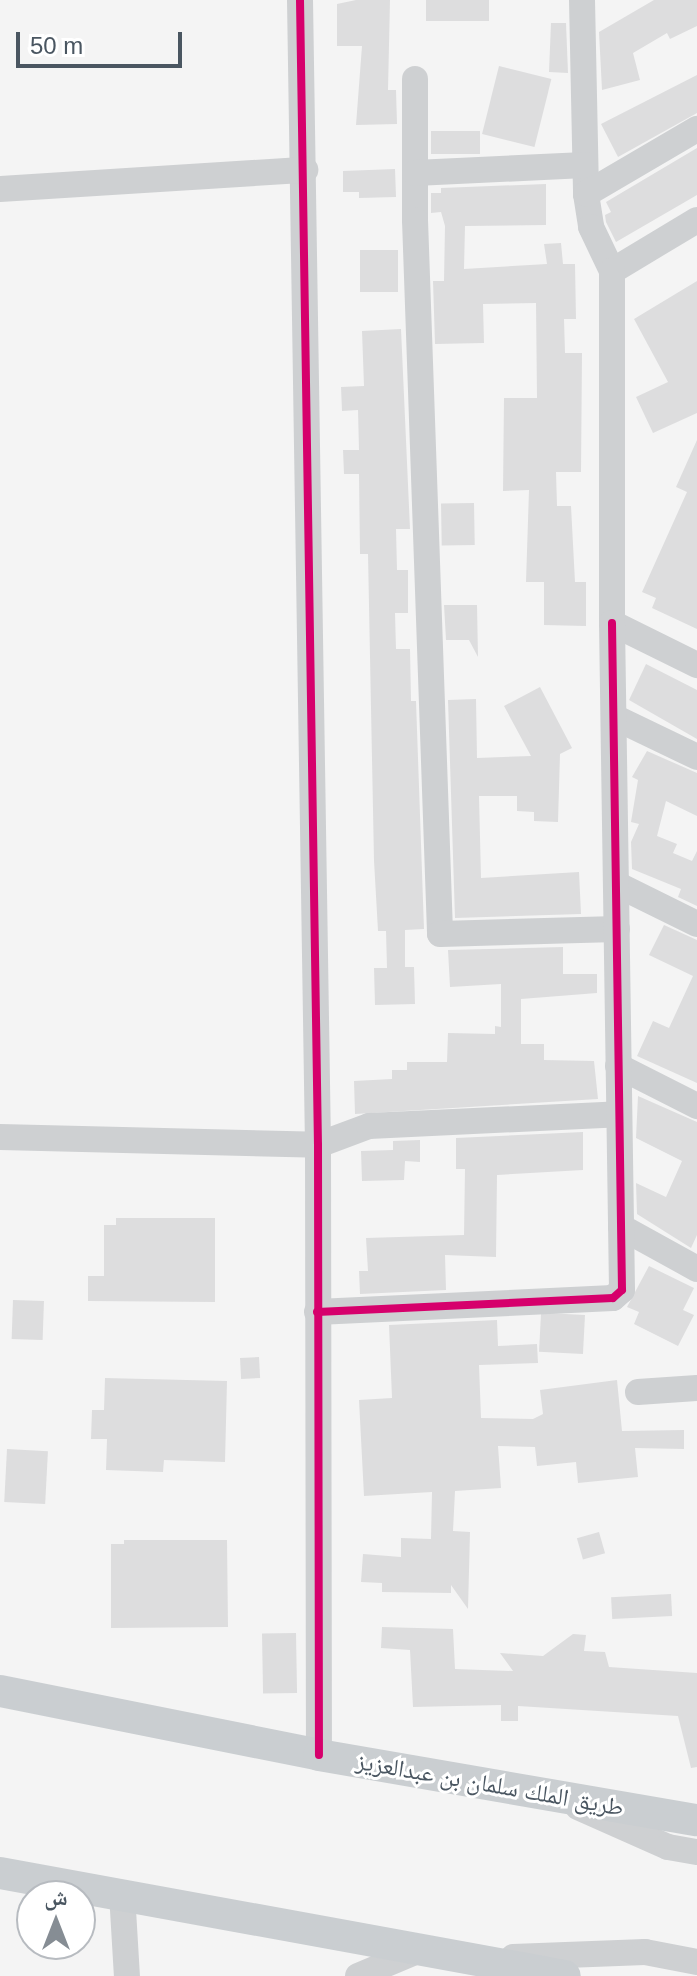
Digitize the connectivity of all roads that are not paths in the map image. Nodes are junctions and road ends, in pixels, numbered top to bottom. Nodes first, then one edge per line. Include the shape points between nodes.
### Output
1 (300, 0) edge
2 (587, 3) edge
3 (415, 79) dead end
4 (697, 129) edge
5 (585, 165) junction
6 (305, 170) junction
7 (415, 173) junction
8 (0, 189) edge
9 (586, 194) junction
10 (697, 220) edge
11 (612, 271) junction
12 (612, 623) junction
13 (697, 665) edge
14 (614, 717) junction
15 (697, 757) edge
16 (616, 884) junction
17 (697, 924) edge
18 (617, 929) junction
19 (618, 1066) junction
20 (697, 1106) edge
21 (619, 1114) junction
22 (0, 1137) edge
23 (318, 1145) junction
24 (621, 1227) junction
25 (697, 1269) edge
26 (317, 1312) junction
27 (697, 1388) edge
28 (638, 1392) dead end
29 (0, 1691) edge
30 (319, 1755) junction
31 (545, 1793) junction
32 (697, 1820) edge
33 (697, 1852) edge
34 (0, 1871) edge
35 (122, 1893) junction
36 (420, 1950) junction
37 (465, 1959) junction
38 (697, 1962) edge
39 (127, 1976) edge
40 (358, 1976) edge
41 (565, 1976) edge

1 - 6 street
2 - 5 street
3 - 7 street
4 - 9 street
5 - 7 street
5 - 9 street
6 - 8 street
6 - 23 street
7 - 18 street via 440,934
9 - 11 street via 591,227
10 - 11 street
11 - 12 street
12 - 13 street
12 - 14 street
14 - 15 street
14 - 16 street
16 - 17 street
16 - 18 street
18 - 19 street
19 - 20 street
19 - 21 street
21 - 23 street via 369,1126
21 - 24 street
22 - 23 street
23 - 26 street
24 - 25 street
24 - 26 street via 622,1290 613,1298
26 - 30 street
27 - 28 street
29 - 30 main road, طريق الملك سلمان بن عبدالعزيز
30 - 31 main road, طريق الملك سلمان بن عبدالعزيز
31 - 32 main road, طريق الملك سلمان بن عبدالعزيز
31 - 33 street via 668,1847
34 - 35 main road
35 - 36 main road
35 - 39 street
36 - 37 main road
36 - 40 street
37 - 38 street via 645,1952
37 - 41 main road

